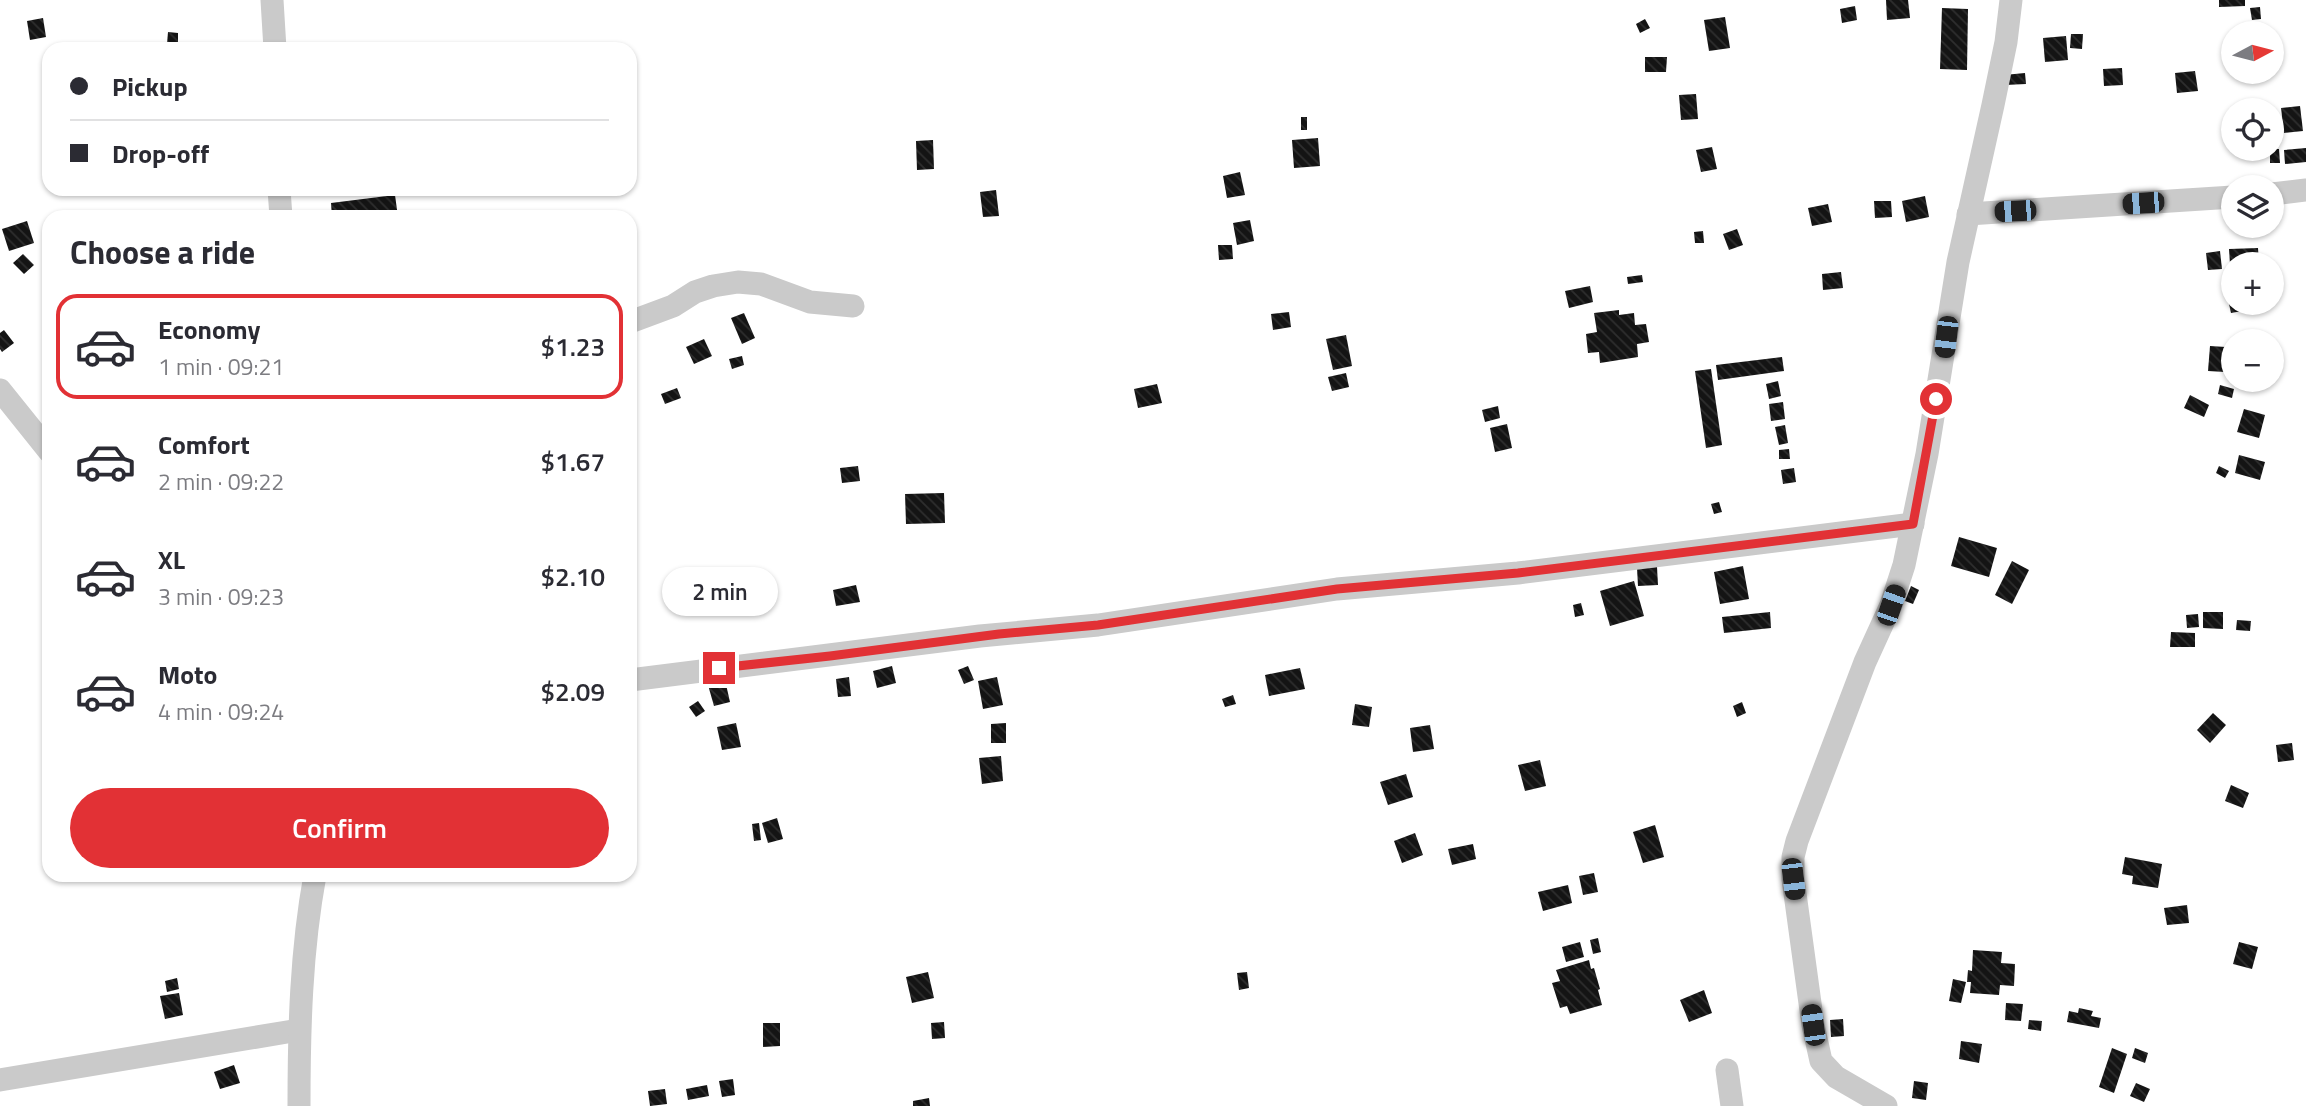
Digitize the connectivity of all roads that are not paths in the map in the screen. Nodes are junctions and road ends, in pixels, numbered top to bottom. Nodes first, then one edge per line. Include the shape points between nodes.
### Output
1 (272, 0) edge
2 (2011, 0) edge
3 (275, 42) edge
4 (2306, 190) edge
5 (2284, 193) edge
6 (2221, 198) edge
7 (1968, 214) junction
8 (853, 306) dead end
9 (637, 319) edge
10 (0, 390) edge
11 (42, 442) edge
12 (1913, 524) junction
13 (637, 679) edge
14 (314, 882) edge
15 (299, 1030) junction
16 (1727, 1070) dead end
17 (0, 1080) edge
18 (299, 1106) edge
19 (1732, 1106) edge
20 (1886, 1106) edge

1 - 3 street
2 - 7 street
4 - 5 street
6 - 7 street
7 - 12 street
8 - 9 street via 810,302 761,284 738,282 695,292
10 - 11 street
12 - 13 street via 1518,573 1337,589 1098,625
12 - 20 street via 1891,605 1797,841 1792,870 1821,1061 1836,1077
14 - 15 street
15 - 17 street
15 - 18 street
16 - 19 street

